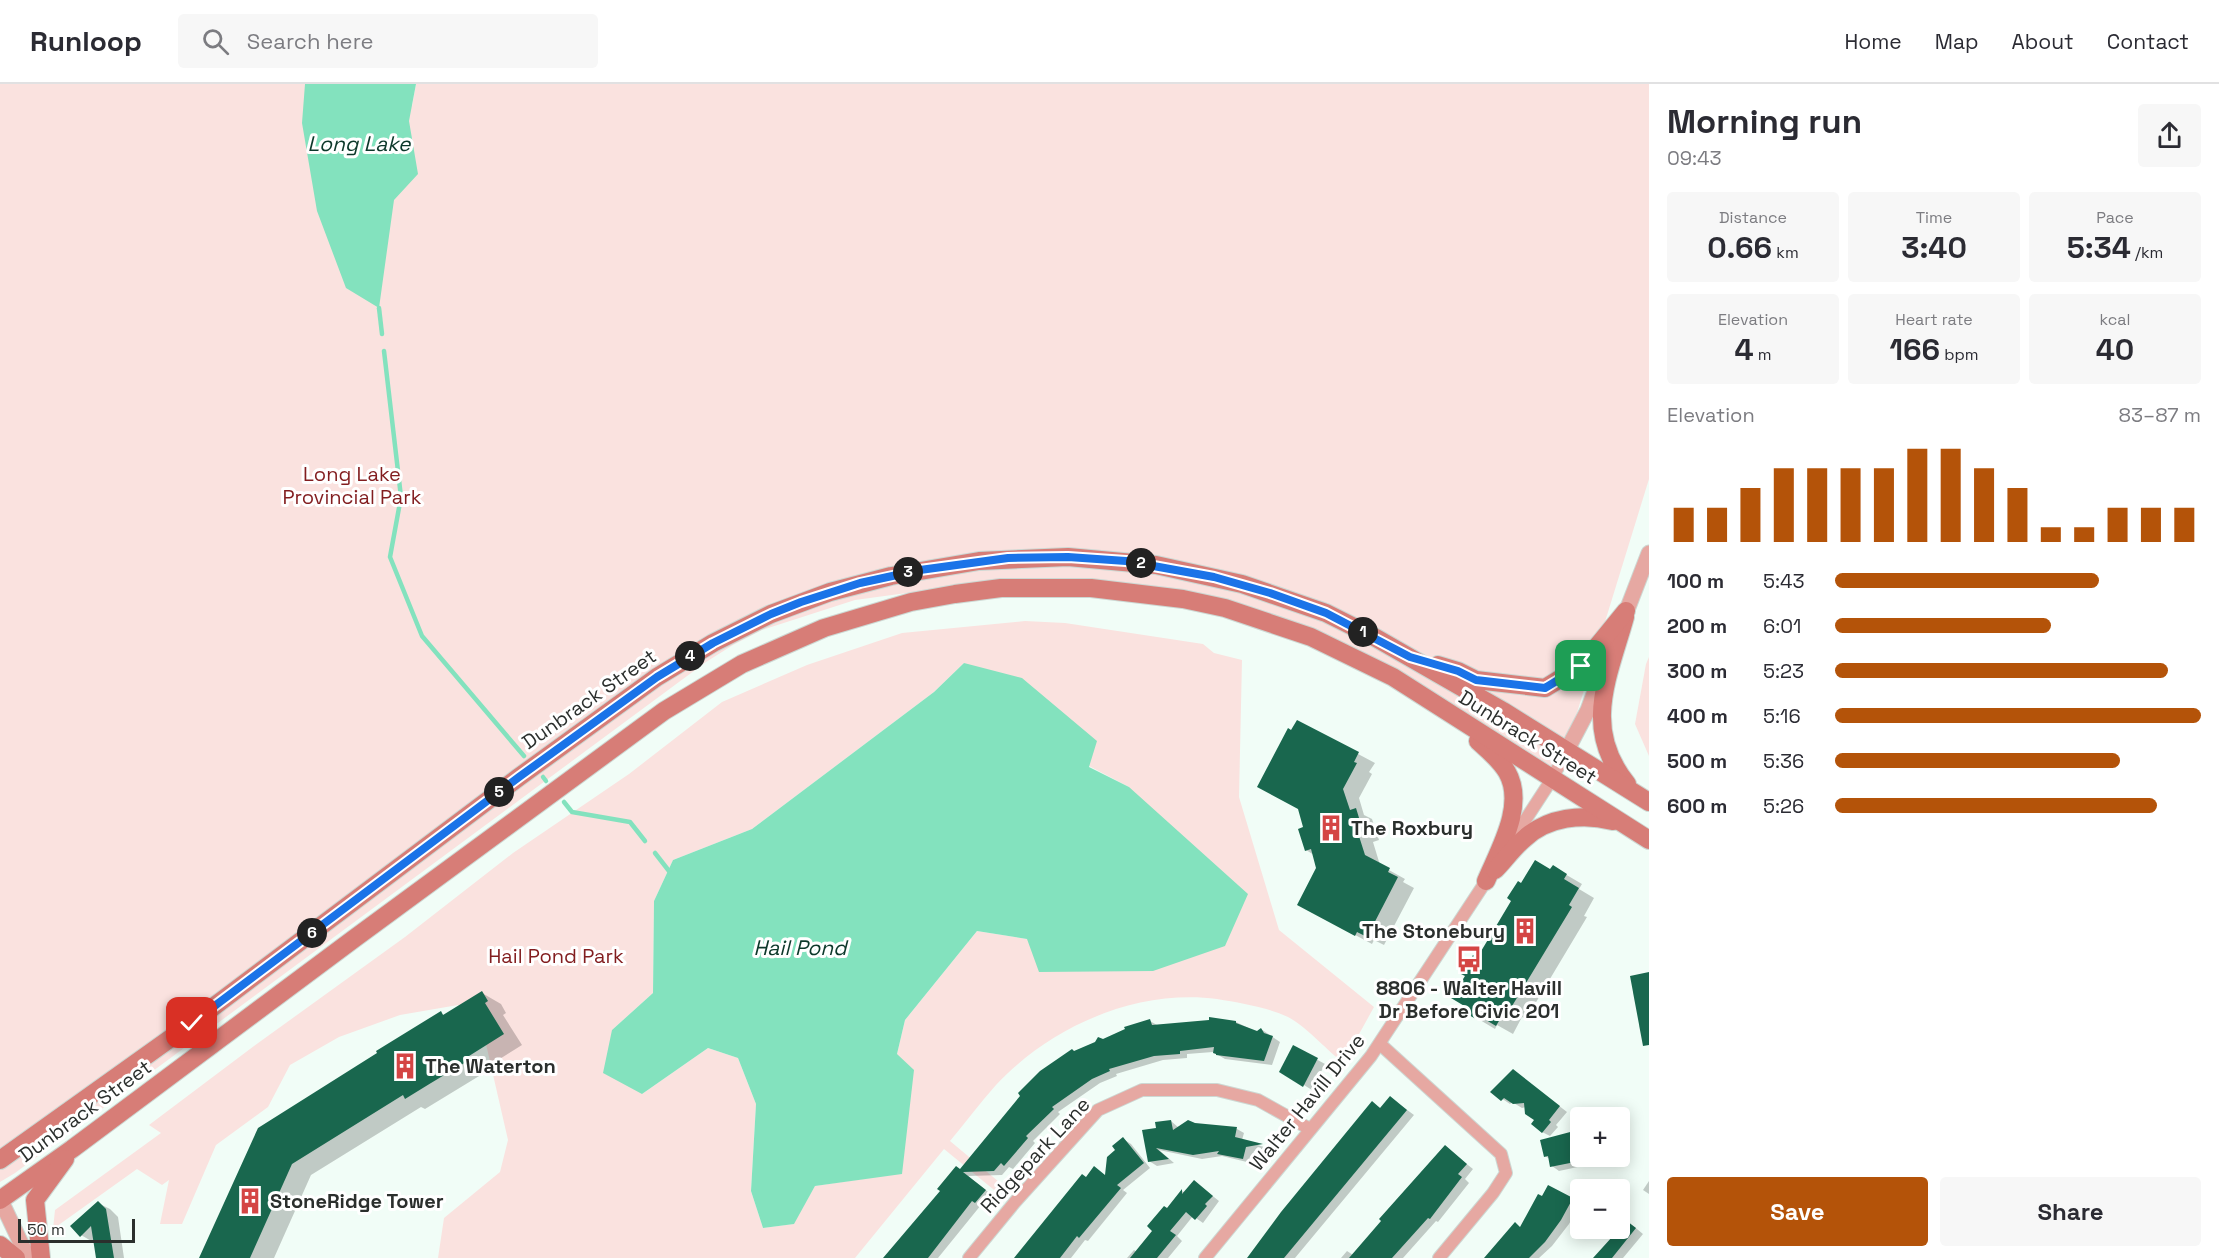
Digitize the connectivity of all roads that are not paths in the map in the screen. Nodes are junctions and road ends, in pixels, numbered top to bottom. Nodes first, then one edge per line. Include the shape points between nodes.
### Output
1 (1649, 553) edge
2 (1626, 611) junction
3 (1410, 657) junction
4 (1453, 717) junction
5 (1566, 752) junction
6 (1552, 779) junction
7 (1643, 798) edge
8 (1628, 826) junction
9 (1649, 840) edge
10 (1486, 881) junction
11 (1380, 1044) junction
12 (1310, 1129) junction
13 (72, 1149) junction
14 (0, 1160) edge
15 (0, 1200) edge
16 (0, 1245) edge
17 (16, 1258) edge
18 (28, 1258) edge
19 (41, 1258) edge
20 (969, 1258) edge
21 (1205, 1258) edge
22 (1439, 1258) edge

1 - 2 street
2 - 3 main road via 1581,666 1545,688 1476,680
2 - 5 street via 1588,710
2 - 7 main road via 1601,716 1611,761 1629,787
3 - 5 main road, Dunbrack Street
3 - 14 main road, Dunbrack Street via 1326,613 1270,593 1214,577 1126,561 1048,557 969,562 878,579 801,602 713,643 639,690 192,1023
4 - 6 main road, Dunbrack Street
4 - 10 main road via 1494,755 1512,786 1514,805 1508,827
4 - 13 main road, Dunbrack Street via 1393,677 1311,637 1225,608 1183,599 1091,588 1001,588 911,602 824,628 742,664 664,711
5 - 6 street, Walter Havill Drive
5 - 7 main road, Dunbrack Street
6 - 8 main road, Dunbrack Street
6 - 10 street, Walter Havill Drive
8 - 9 main road, Dunbrack Street
8 - 10 main road via 1599,817 1555,821 1524,838
10 - 11 street, Walter Havill Drive
11 - 12 street, Walter Havill Drive
11 - 22 street via 1501,1154 1506,1173
12 - 20 street, Ridgepark Lane via 1258,1100 1217,1090 1142,1090 1098,1110
12 - 21 street, Walter Havill Drive
13 - 15 main road, Dunbrack Street
13 - 19 main road via 35,1200
15 - 18 street
16 - 17 main road

